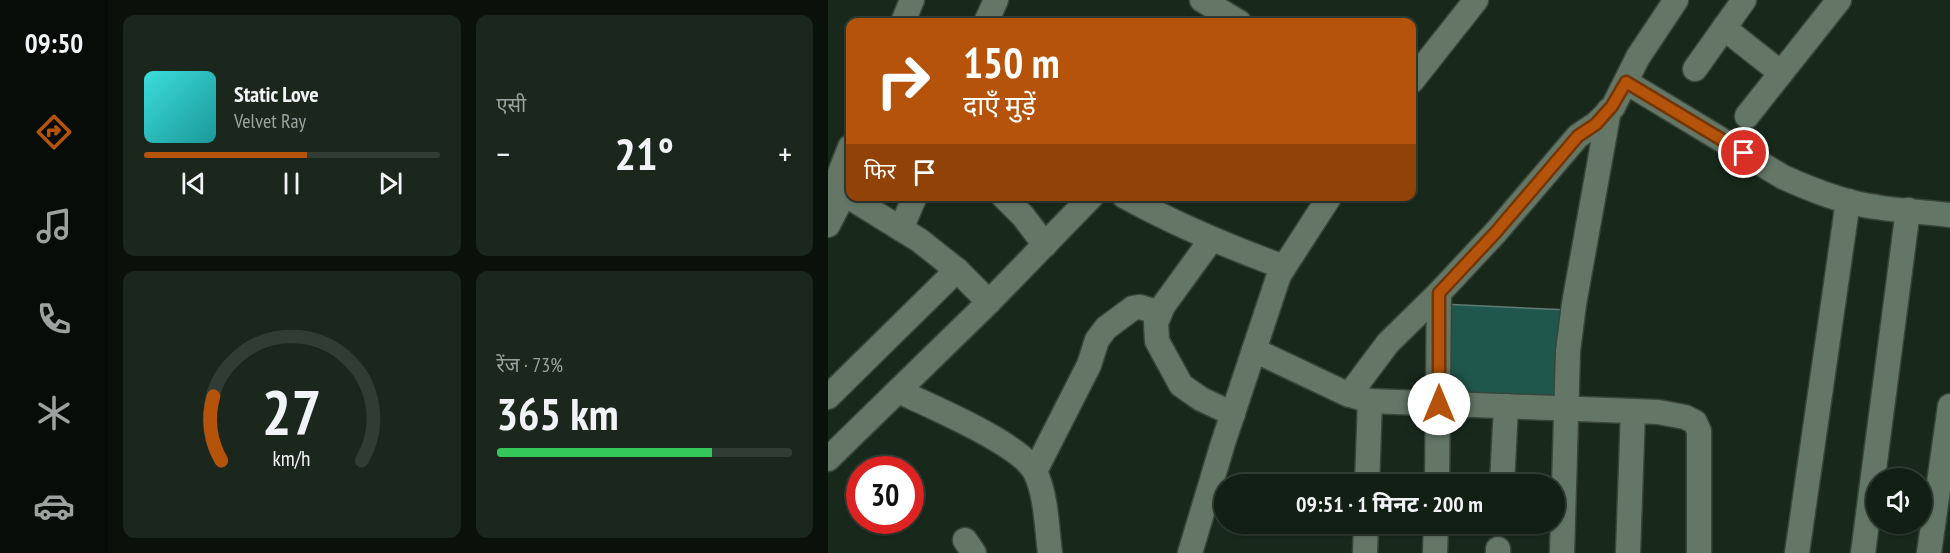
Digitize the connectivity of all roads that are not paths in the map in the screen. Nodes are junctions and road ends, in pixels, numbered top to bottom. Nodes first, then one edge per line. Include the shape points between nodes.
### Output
1 (912, 0) edge
2 (996, 0) edge
3 (1476, 0) edge
4 (1676, 0) edge
5 (1744, 0) edge
6 (1839, 0) edge
7 (905, 18) edge
8 (988, 18) edge
9 (1724, 28) junction
10 (1695, 69) dead end
11 (1781, 73) junction
12 (1416, 76) edge
13 (1626, 82) junction
14 (1609, 110) junction
15 (1747, 116) dead end
16 (846, 158) edge
17 (835, 188) edge
18 (856, 201) edge
19 (913, 201) edge
20 (1008, 201) edge
21 (1087, 201) edge
22 (1133, 201) edge
23 (1327, 201) edge
24 (1848, 201) junction
25 (1908, 210) junction
26 (1950, 214) edge
27 (828, 225) edge
28 (901, 229) junction
29 (1211, 240) junction
30 (1045, 245) junction
31 (1284, 267) junction
32 (957, 270) junction
33 (1439, 293) junction
34 (989, 302) junction
35 (1160, 313) junction
36 (1254, 350) junction
37 (898, 391) junction
38 (828, 397) edge
39 (1359, 398) junction
40 (1439, 404) junction
41 (1506, 406) junction
42 (1950, 406) edge
43 (1568, 409) junction
44 (1633, 411) junction
45 (1233, 414) junction
46 (828, 459) edge
47 (1035, 471) junction
48 (1366, 474) edge
49 (1437, 474) edge
50 (1503, 474) edge
51 (1366, 534) edge
52 (1436, 534) edge
53 (1050, 553) edge
54 (1190, 553) edge
55 (1365, 553) edge
56 (1435, 553) edge
57 (1562, 553) edge
58 (1628, 553) edge
59 (1699, 553) edge
60 (1797, 553) edge
61 (1863, 553) edge
62 (1929, 553) edge

1 - 7 street
2 - 8 street
3 - 12 street
4 - 13 street
5 - 9 street
6 - 11 street
9 - 10 street
9 - 11 street
11 - 15 street
13 - 14 street
13 - 24 street via 1783,177
14 - 33 street via 1578,136
14 - 43 street via 1574,304 1568,351
16 - 17 street
17 - 27 street
18 - 28 street
19 - 28 street
20 - 30 street
21 - 30 street
22 - 29 street
23 - 31 street
24 - 25 street
24 - 60 street
25 - 26 street
25 - 61 street
28 - 32 street
29 - 31 street
29 - 35 street
30 - 34 street
31 - 36 street
32 - 34 street
32 - 38 street
33 - 39 street via 1388,343
33 - 40 street
34 - 37 street
35 - 45 street via 1157,340 1181,385
35 - 47 street via 1133,308 1106,328
36 - 39 street
36 - 45 street
37 - 46 street
37 - 47 street via 1004,443
39 - 40 street
39 - 48 street
40 - 41 street
40 - 49 street
41 - 43 street
41 - 50 street
42 - 62 street
43 - 44 street
43 - 57 street
44 - 58 street
44 - 59 street via 1685,417 1695,422 1699,431
45 - 54 street
47 - 53 street
51 - 55 street
52 - 56 street

